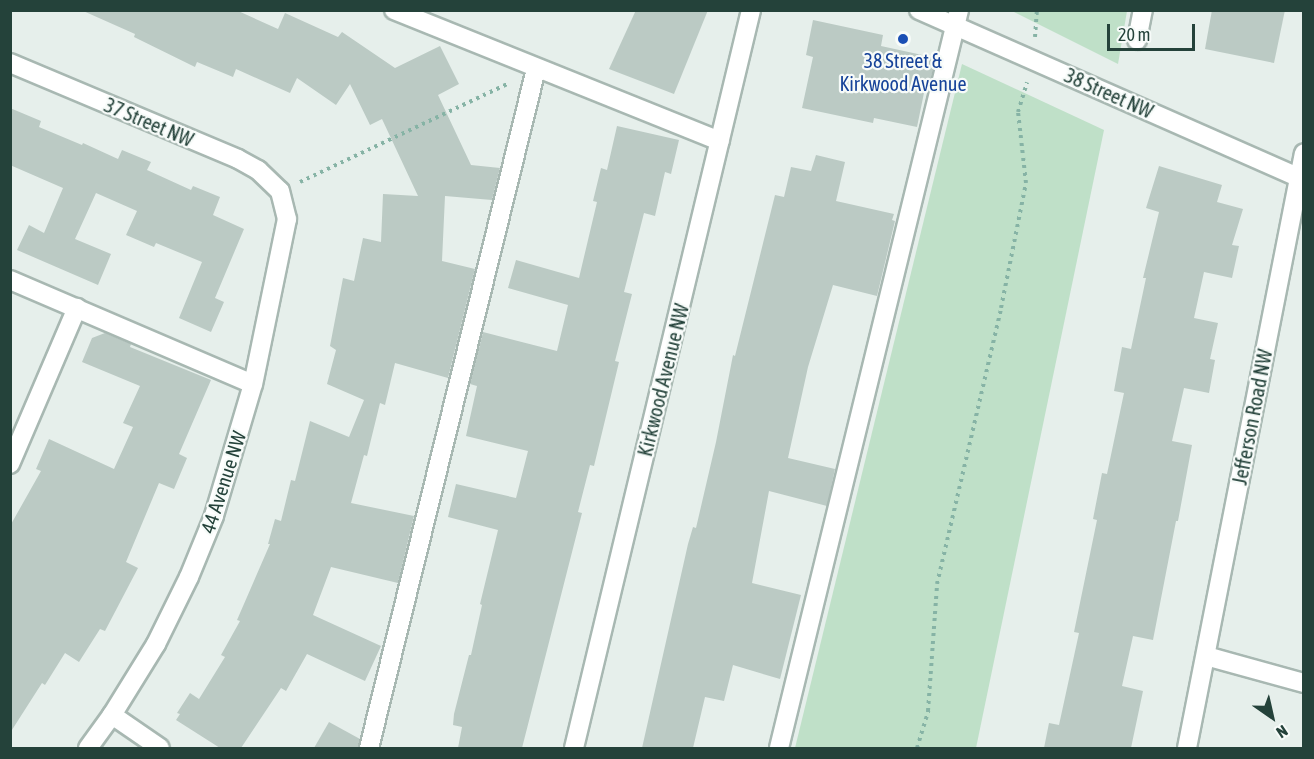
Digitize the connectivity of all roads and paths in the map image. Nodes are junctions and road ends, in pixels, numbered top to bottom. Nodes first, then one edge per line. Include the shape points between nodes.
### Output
1 (394, 10) edge
2 (751, 10) edge
3 (919, 10) edge
4 (1037, 10) edge
5 (1143, 10) edge
6 (958, 19) edge
7 (1137, 40) dead end
8 (1033, 58) junction
9 (10, 63) edge
10 (536, 69) junction
11 (720, 141) junction
12 (1304, 153) edge
13 (1301, 179) edge
14 (280, 191) junction
15 (10, 280) edge
16 (76, 308) junction
17 (252, 384) junction
18 (10, 464) edge
19 (1206, 656) junction
20 (1304, 683) edge
21 (112, 715) junction
22 (88, 748) edge
23 (160, 748) edge
24 (369, 748) edge
25 (574, 748) edge
26 (779, 748) edge
27 (917, 748) edge
28 (1187, 748) edge

1 - 10 street
2 - 11 street, Kirkwood Avenue NW
3 - 6 street, 38 Street NW
4 - 8 path
5 - 7 street
6 - 8 street, 38 Street NW
6 - 26 street
8 - 13 street, 38 Street NW
8 - 27 path via 1018,112 1026,183 937,584 928,711
9 - 14 street, 37 Street NW via 238,159 258,170
10 - 11 street
10 - 14 path
10 - 24 street
11 - 25 street, Kirkwood Avenue NW
12 - 13 street, Jefferson Road NW
13 - 19 street, Jefferson Road NW
14 - 17 street, 44 Avenue NW via 287,219 285,233
15 - 16 street
16 - 17 street
16 - 18 street
17 - 21 street, 44 Avenue NW via 226,482 189,577 156,644
19 - 20 street
19 - 28 street, Jefferson Road NW
21 - 22 street, 44 Avenue NW
21 - 23 street

